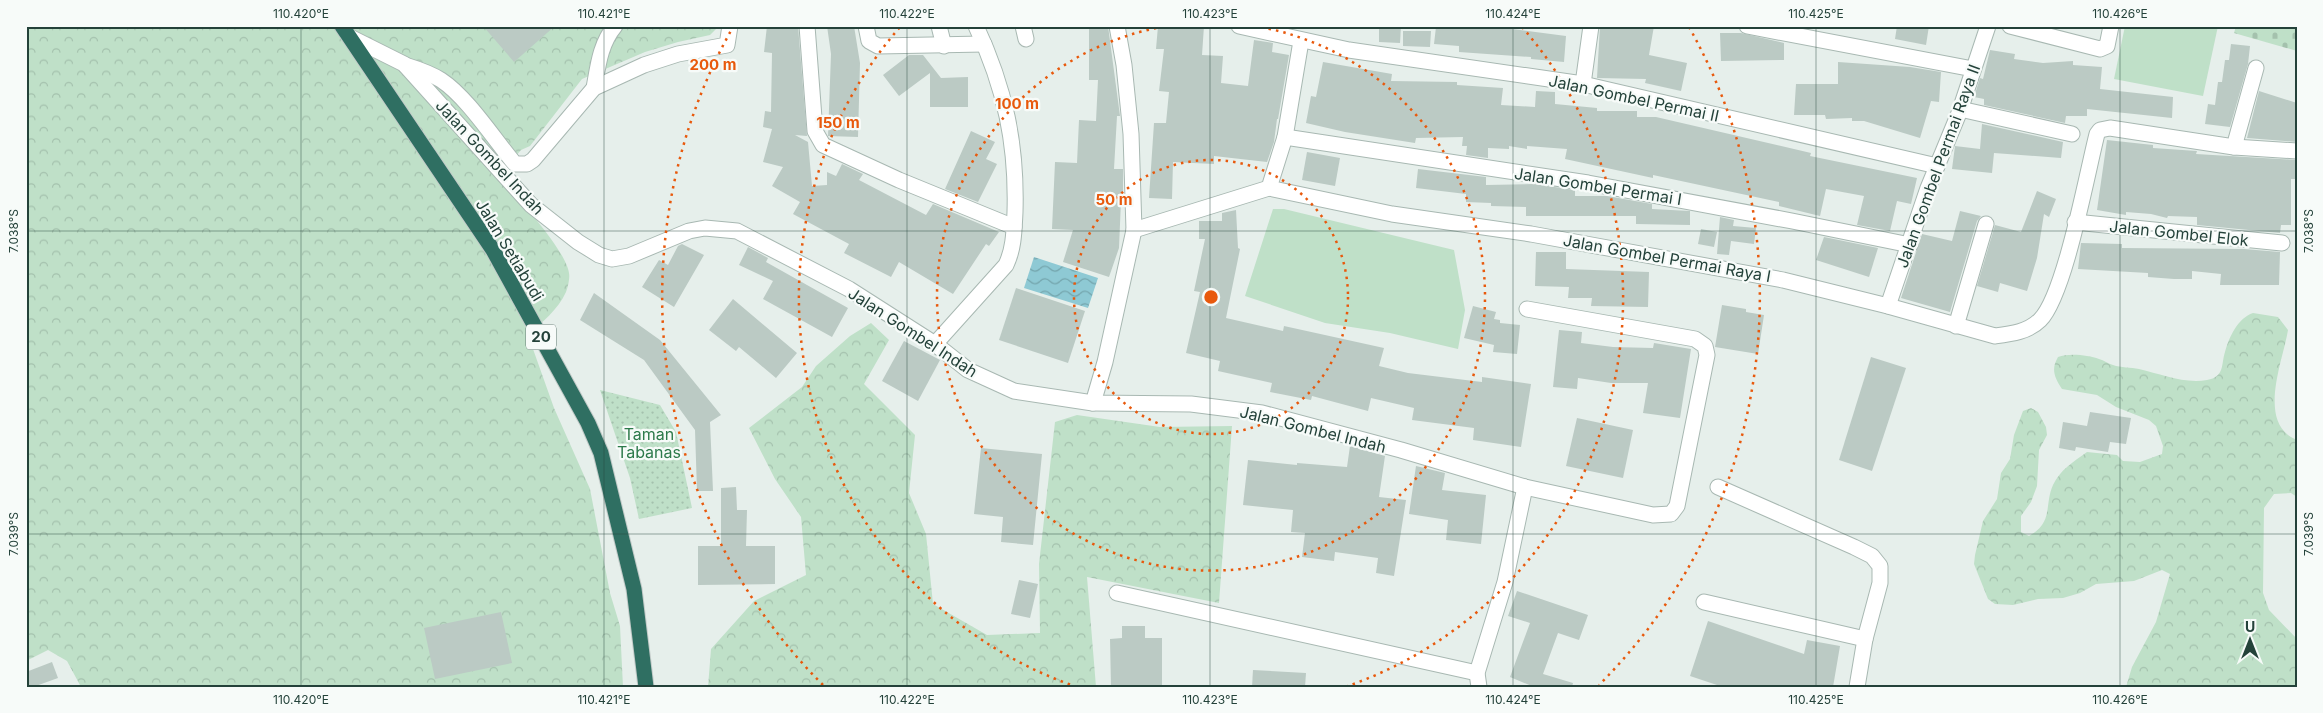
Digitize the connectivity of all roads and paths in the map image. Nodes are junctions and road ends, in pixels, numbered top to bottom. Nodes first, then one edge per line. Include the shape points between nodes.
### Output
1 (615, 26) edge
2 (730, 26) edge
3 (806, 26) edge
4 (866, 26) edge
5 (939, 26) edge
6 (976, 26) edge
7 (1117, 26) edge
8 (1239, 26) edge
9 (1591, 26) edge
10 (1747, 26) edge
11 (1988, 26) edge
12 (2010, 26) edge
13 (2111, 26) edge
14 (346, 32) edge
15 (1301, 41) junction
16 (984, 44) junction
17 (944, 46) junction
18 (404, 64) junction
19 (2256, 68) dead end
20 (1973, 69) junction
21 (1583, 84) junction
22 (594, 88) junction
23 (1960, 109) junction
24 (2072, 134) dead end
25 (1285, 137) junction
26 (2234, 147) junction
27 (2297, 151) edge
28 (1937, 166) junction
29 (1270, 188) junction
30 (2075, 222) junction
31 (1986, 224) dead end
32 (1014, 227) junction
33 (1134, 230) junction
34 (2282, 243) dead end
35 (1910, 246) junction
36 (1888, 306) junction
37 (1527, 309) dead end
38 (1956, 326) junction
39 (935, 344) junction
40 (1093, 403) junction
41 (1525, 487) junction
42 (1718, 487) dead end
43 (1117, 593) dead end
44 (1704, 602) dead end
45 (1865, 639) junction
46 (1478, 680) edge
47 (646, 687) edge
48 (1857, 687) edge

1 - 22 street via 601,50
2 - 22 street via 727,45 678,54 644,65
3 - 32 street via 815,131 824,145
4 - 17 street via 869,41 878,46
5 - 17 street
6 - 16 street
7 - 33 street via 1131,134
8 - 15 street, Jalan Gombel Permai II
9 - 21 street
10 - 20 street
11 - 20 street, Jalan Gombel Permai Raya II
12 - 13 street via 2100,50 2108,46
14 - 18 street, Jalan Gombel Indah
14 - 47 highway, Jalan Setiabudi / 20 via 493,250 588,423 601,453 634,589
15 - 21 street, Jalan Gombel Permai II
15 - 25 street
16 - 17 street
16 - 32 street via 1000,81 1009,120 1016,177
18 - 22 street via 442,81 515,164 521,165 533,160
18 - 39 street, Jalan Gombel Indah via 531,205 599,255 612,258 630,256 689,231 705,228 737,231 849,289
19 - 26 street
20 - 23 street, Jalan Gombel Permai Raya II
21 - 28 street, Jalan Gombel Permai II
23 - 24 street
23 - 28 street, Jalan Gombel Permai Raya II
25 - 29 street
25 - 35 street, Jalan Gombel Permai I via 1588,183
26 - 27 street
26 - 30 street via 2110,128 2100,130
28 - 35 street, Jalan Gombel Permai Raya II
29 - 33 street
29 - 36 street, Jalan Gombel Permai Raya I via 1392,214 1530,234 1715,267
30 - 34 street, Jalan Gombel Elok
30 - 38 street, Jalan Gombel Permai Raya I via 2050,306 2041,320 2029,329 1995,336
31 - 38 street
32 - 39 street via 1012,252 1006,265
33 - 40 street
35 - 36 street, Jalan Gombel Permai Raya II
36 - 38 street, Jalan Gombel Permai Raya I
37 - 41 street, Jalan Gombel Indah via 1695,339 1705,346 1707,355 1677,506 1671,514 1653,515
39 - 40 street, Jalan Gombel Indah via 968,370 999,386
40 - 41 street, Jalan Gombel Indah via 1191,404 1262,413
41 - 46 street via 1505,582
42 - 45 street via 1872,556 1880,566 1880,583
43 - 46 street
44 - 45 street
45 - 48 street

